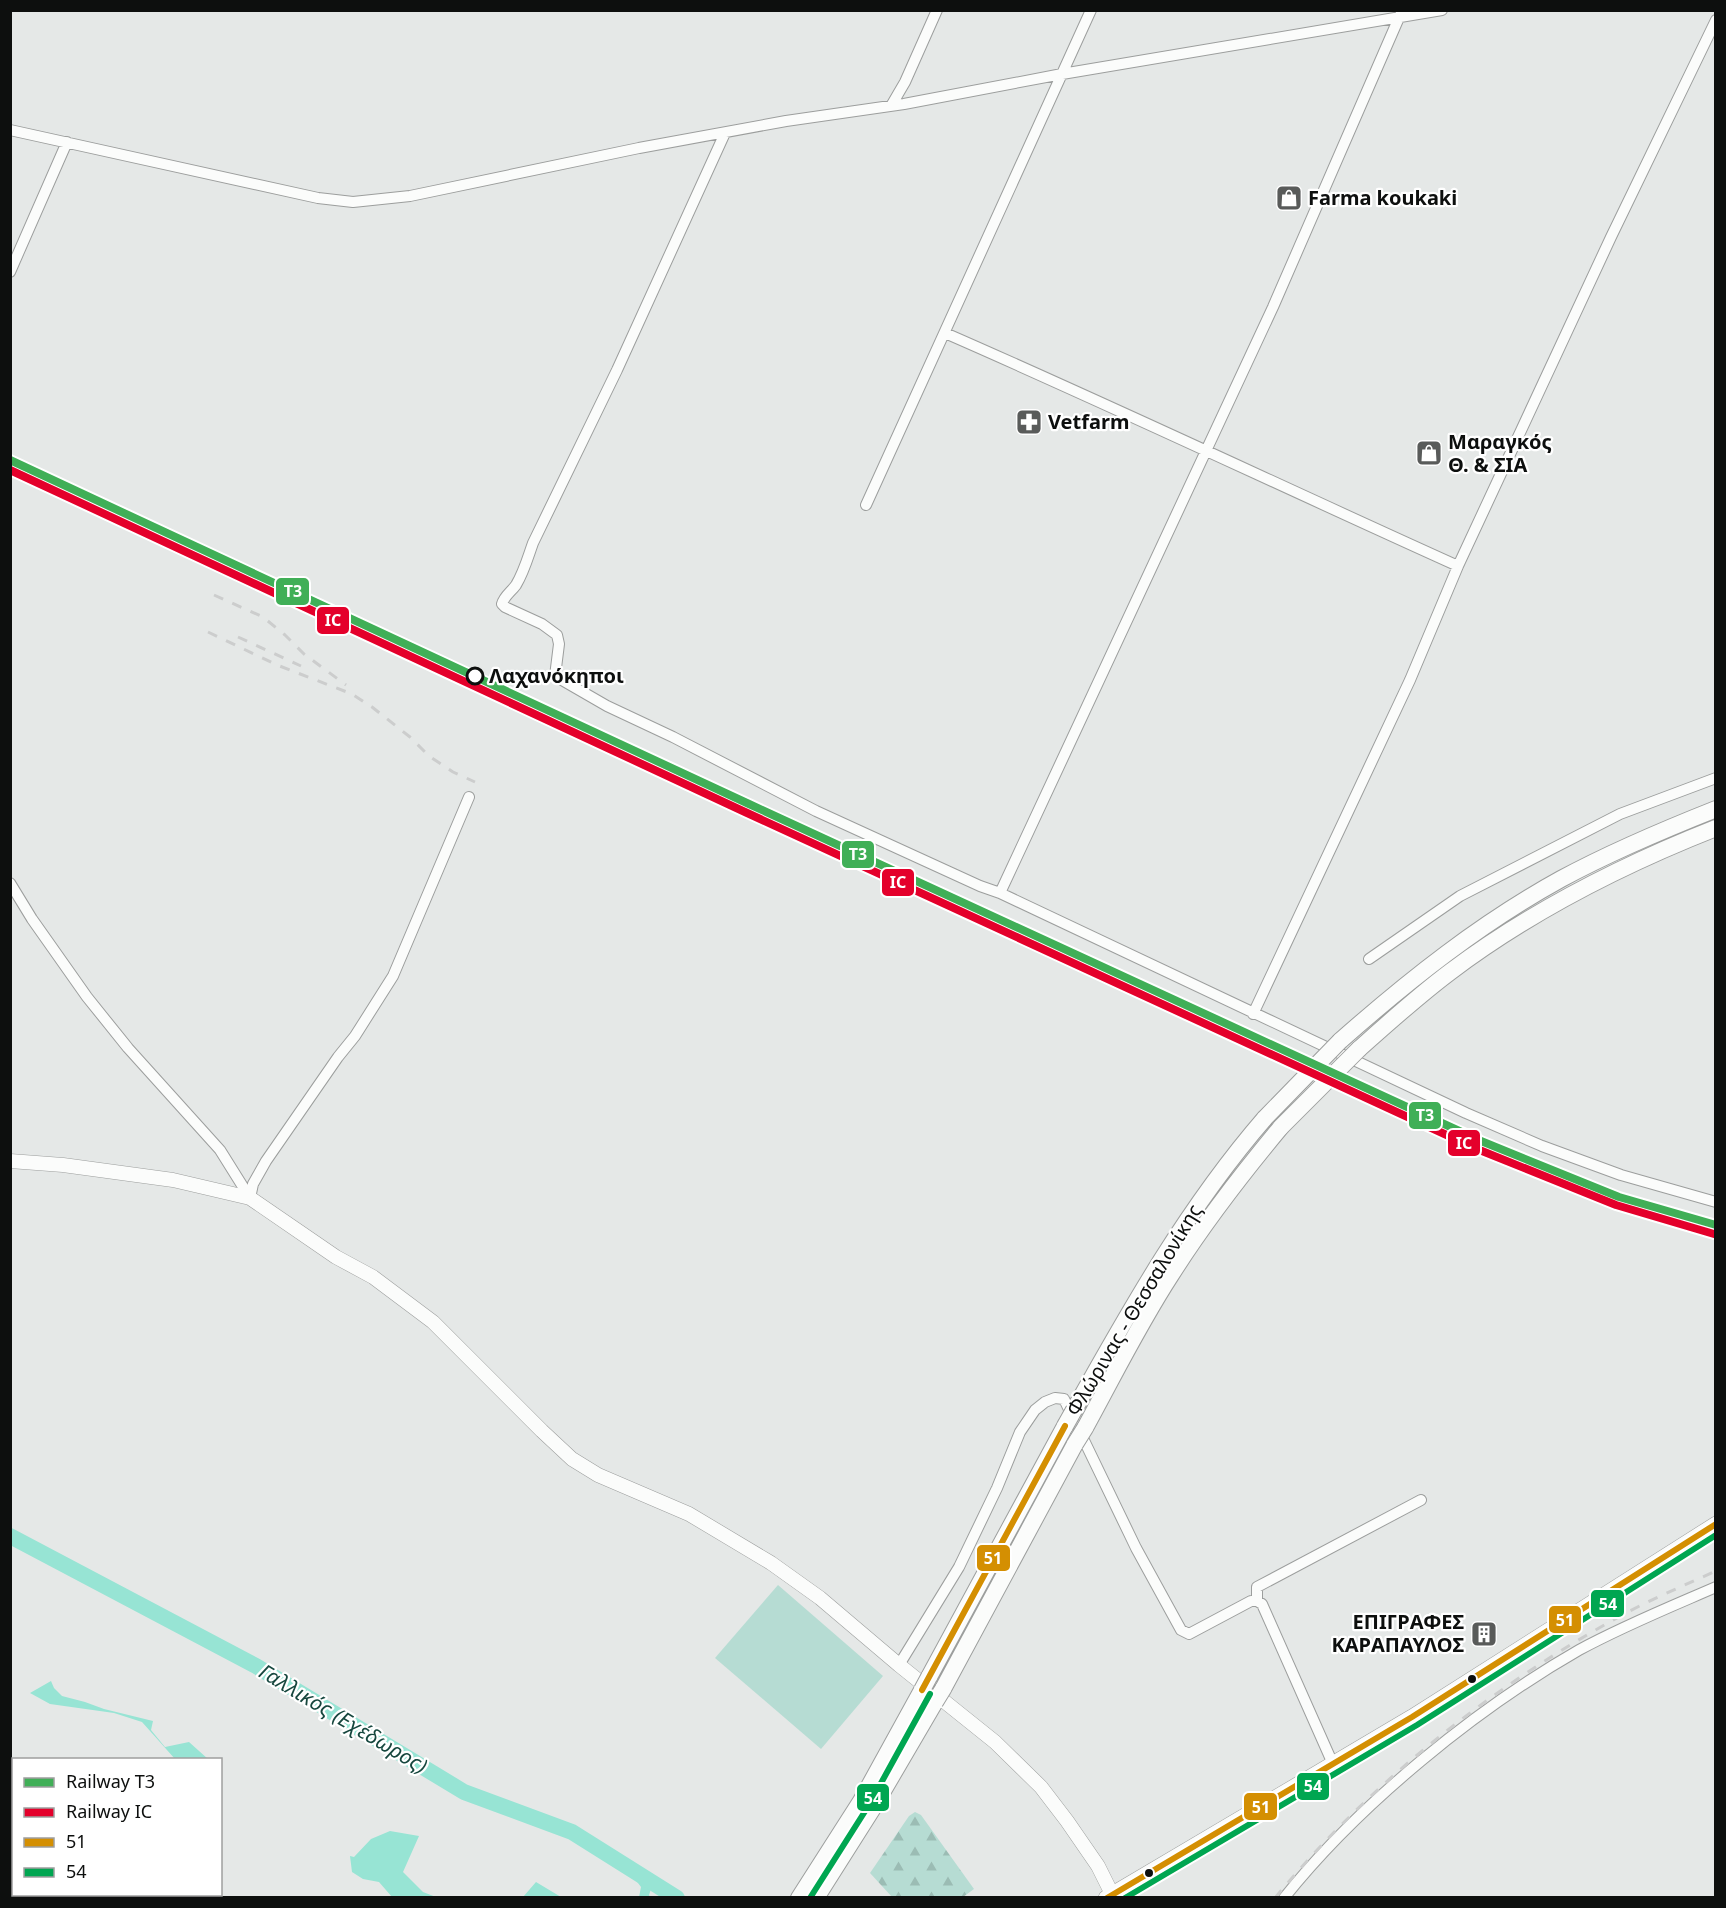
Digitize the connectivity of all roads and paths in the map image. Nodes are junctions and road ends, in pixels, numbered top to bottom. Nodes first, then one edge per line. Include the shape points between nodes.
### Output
1 (937, 10) edge
2 (1091, 10) edge
3 (1442, 10) edge
4 (1401, 14) edge
5 (1716, 20) edge
6 (1062, 74) junction
7 (891, 106) junction
8 (10, 130) edge
9 (725, 133) junction
10 (67, 142) junction
11 (10, 272) edge
12 (945, 333) junction
13 (1205, 451) junction
14 (866, 505) dead end
15 (1458, 566) junction
16 (1716, 778) edge
17 (469, 796) dead end
18 (1716, 809) edge
19 (1716, 828) edge
20 (10, 883) edge
21 (1000, 893) junction
22 (1369, 959) dead end
23 (1253, 1014) junction
24 (10, 1161) edge
25 (250, 1198) junction
26 (1716, 1202) edge
27 (1421, 1500) dead end
28 (1716, 1524) edge
29 (1716, 1587) edge
30 (1257, 1601) junction
31 (899, 1665) junction
32 (1333, 1764) junction
33 (835, 1857) junction
34 (1109, 1896) edge
35 (799, 1898) edge
36 (816, 1898) edge
37 (1284, 1898) edge

1 - 7 street
2 - 6 street
3 - 4 street
4 - 6 street
4 - 13 street via 1278,296
5 - 15 street
6 - 7 street
6 - 12 street
7 - 9 street
8 - 10 street
9 - 10 street via 410,196 353,202 281,190
9 - 21 street via 516,585 502,604 556,635 559,644 555,676 816,811
10 - 11 street
12 - 13 street
12 - 14 street
13 - 15 street
13 - 21 street
15 - 23 street via 1410,680
16 - 22 street via 1620,814 1460,896
17 - 25 street via 393,976 266,1161
18 - 33 main road, Φλώρινας - Θεσσαλονίκης, bridge via 1561,880 1488,924 1387,999 1265,1118 1178,1232 1128,1313
19 - 33 main road, Φλώρινας - Θεσσαλονίκης, bridge via 1630,864 1499,937 1403,1009 1281,1127 1170,1276 939,1695
20 - 25 street via 87,997 220,1150
21 - 23 street
23 - 26 street via 1542,1146 1621,1175
24 - 25 street via 173,1180
25 - 31 street via 336,1257 374,1277 433,1322 572,1459 738,1542 820,1598
27 - 30 street via 1261,1584 1256,1592
28 - 32 main road
29 - 37 street via 1582,1649 1511,1694 1386,1794 1325,1851
30 - 31 street via 1189,1634 1181,1630 1136,1548 1064,1399 1055,1398 1035,1410 1020,1432 998,1488 959,1567
30 - 32 street via 1262,1604
31 - 34 street via 995,1742 1041,1787 1089,1853
32 - 34 main road
33 - 35 main road, Φλώρινας - Θεσσαλονίκης
33 - 36 main road, Φλώρινας - Θεσσαλονίκης

